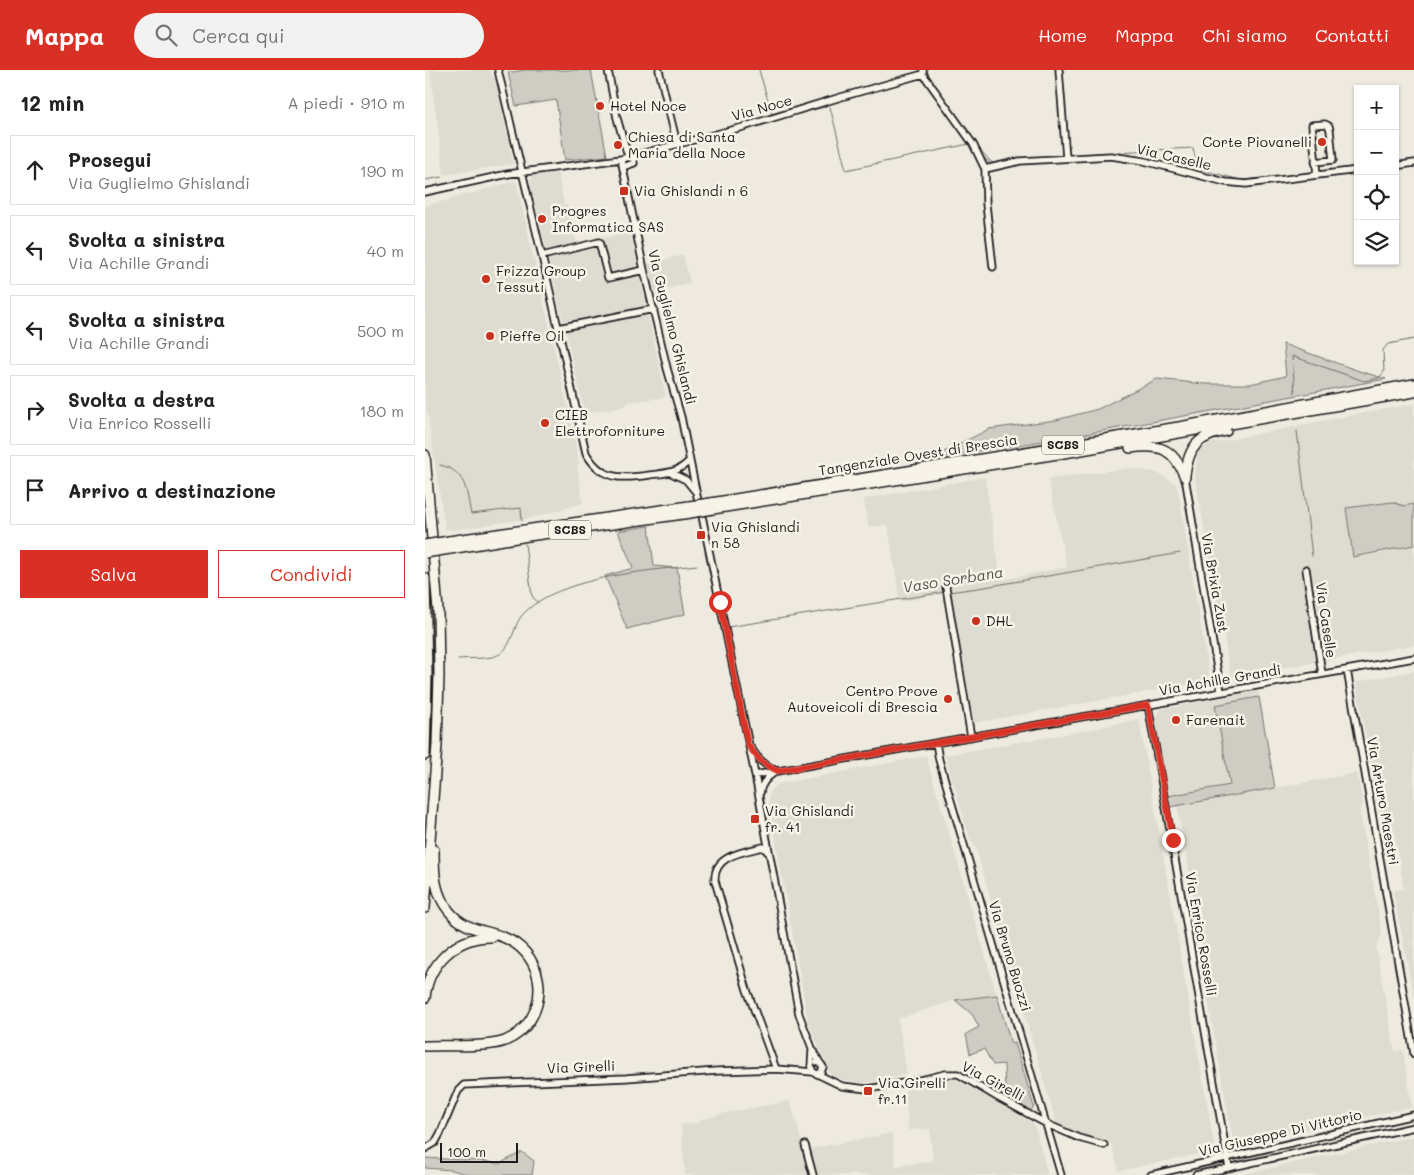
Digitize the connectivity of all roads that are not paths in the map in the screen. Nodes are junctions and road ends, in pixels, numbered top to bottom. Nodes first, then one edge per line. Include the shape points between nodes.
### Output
1 (498, 70) edge
2 (608, 70) edge
3 (659, 70) edge
4 (1059, 70) edge
5 (923, 72) edge
6 (677, 144) junction
7 (631, 156) junction
8 (621, 158) junction
9 (1066, 158) junction
10 (1315, 162) junction
11 (1414, 163) edge
12 (1399, 165) edge
13 (623, 167) junction
14 (985, 169) junction
15 (1354, 170) edge
16 (521, 172) junction
17 (1317, 175) junction
18 (425, 192) edge
19 (543, 256) junction
20 (993, 267) dead end
21 (645, 270) junction
22 (655, 309) junction
23 (558, 328) junction
24 (1414, 384) edge
25 (1414, 392) edge
26 (1272, 417) junction
27 (1070, 452) junction
28 (425, 455) edge
29 (689, 461) junction
30 (671, 473) junction
31 (1185, 478) junction
32 (712, 506) junction
33 (702, 516) dead end
34 (425, 545) edge
35 (449, 545) junction
36 (425, 553) edge
37 (1306, 569) dead end
38 (425, 578) edge
39 (946, 587) dead end
40 (1414, 658) edge
41 (1347, 670) junction
42 (1321, 674) junction
43 (1221, 692) junction
44 (1148, 705) junction
45 (971, 737) junction
46 (936, 743) junction
47 (748, 745) junction
48 (425, 755) edge
49 (767, 766) junction
50 (753, 768) junction
51 (778, 771) junction
52 (755, 775) junction
53 (759, 798) junction
54 (762, 817) junction
55 (431, 823) junction
56 (763, 847) junction
57 (769, 854) junction
58 (774, 876) junction
59 (425, 908) edge
60 (505, 937) junction
61 (425, 998) edge
62 (425, 1046) edge
63 (812, 1048) junction
64 (1414, 1054) edge
65 (820, 1063) junction
66 (813, 1064) junction
67 (776, 1070) junction
68 (818, 1072) junction
69 (1414, 1115) edge
70 (1047, 1124) junction
71 (1414, 1127) edge
72 (805, 1144) dead end
73 (1104, 1145) dead end
74 (425, 1149) edge
75 (1228, 1158) junction
76 (1229, 1168) junction
77 (813, 1175) edge
78 (1061, 1175) edge
79 (1151, 1175) edge
80 (1197, 1175) edge

1 - 16 street
2 - 7 street via 617,118
3 - 6 street
4 - 9 street
5 - 6 street, Via Noce via 751,125
5 - 14 street via 973,144
6 - 7 street, Via Noce
7 - 8 street, Via Noce
7 - 13 street via 634,163
8 - 13 street, Via Guglielmo Ghislandi
8 - 16 street, Via Noce
9 - 14 street, Via Caselle via 1020,161
9 - 17 street, Via Caselle via 1111,156 1145,161 1237,184
10 - 10 street via 1333,160 1330,130 1325,124 1312,125
10 - 17 street
11 - 12 street
13 - 21 street, Via Guglielmo Ghislandi
14 - 20 street
15 - 17 street, Via Caselle
16 - 18 street, Via Noce
16 - 19 street
19 - 21 street via 599,242 608,278
19 - 23 street
21 - 22 street, Via Guglielmo Ghislandi
22 - 23 street
22 - 29 street, Via Guglielmo Ghislandi
23 - 30 street via 590,460 597,468 625,479
24 - 32 highway, Tangenziale Ovest di Brescia / SCBS
25 - 26 highway, Tangenziale Ovest di Brescia / SCBS
26 - 27 highway, Tangenziale Ovest di Brescia / SCBS
26 - 31 highway via 1200,440 1189,454
27 - 31 highway via 1088,454 1141,446 1162,448 1175,457
27 - 32 highway, Tangenziale Ovest di Brescia / SCBS
28 - 55 highway via 438,610 437,745
29 - 30 street
29 - 30 street, Via Guglielmo Ghislandi via 698,498 686,480
31 - 43 street, Via Brixia Zust
32 - 35 highway, Tangenziale Ovest di Brescia / SCBS, bridge via 527,536
33 - 47 street
34 - 35 highway, Tangenziale Ovest di Brescia / SCBS, bridge
35 - 36 highway, Tangenziale Ovest di Brescia / SCBS, bridge
37 - 42 street, Via Caselle
38 - 48 highway
39 - 45 street
40 - 41 street, Via Achille Grandi
41 - 42 street, Via Achille Grandi
41 - 64 street, Via Arturo Maestri
42 - 43 street, Via Achille Grandi
43 - 44 street, Via Achille Grandi
44 - 45 street, Via Achille Grandi
44 - 75 street, Via Enrico Rosselli
45 - 46 street, Via Achille Grandi
46 - 51 street, Via Achille Grandi
46 - 70 street, Via Bruno Buozzi
47 - 49 street via 757,759
47 - 50 street
49 - 50 street
49 - 51 street
50 - 52 street
51 - 52 street, Via Achille Grandi
51 - 53 street via 761,786
52 - 53 street
53 - 54 street
54 - 56 street
54 - 57 street
55 - 59 highway
55 - 60 highway via 436,885 443,902 463,924
56 - 57 street
56 - 58 street
56 - 67 street via 726,859 719,864 715,881 747,990
57 - 58 street
58 - 63 street via 799,1014
60 - 61 highway via 480,937 450,950 434,968
60 - 62 highway via 525,952 535,970 539,999 532,1017 520,1032 505,1041
63 - 65 street
63 - 66 street
65 - 66 street
65 - 68 street
66 - 68 street via 811,1067
67 - 68 street, Via Girelli
67 - 74 street, Via Girelli via 464,1086 458,1091 435,1143
68 - 70 street, Via Girelli via 842,1086 867,1088 958,1074
69 - 75 street, Via Giuseppe Di Vittorio
70 - 73 street, Via Girelli
70 - 78 street, Via Bruno Buozzi
71 - 76 street, Via Giuseppe Di Vittorio
72 - 77 street
75 - 76 street, Via Enrico Rosselli
75 - 79 street, Via Giuseppe Di Vittorio
76 - 80 street, Via Giuseppe Di Vittorio

